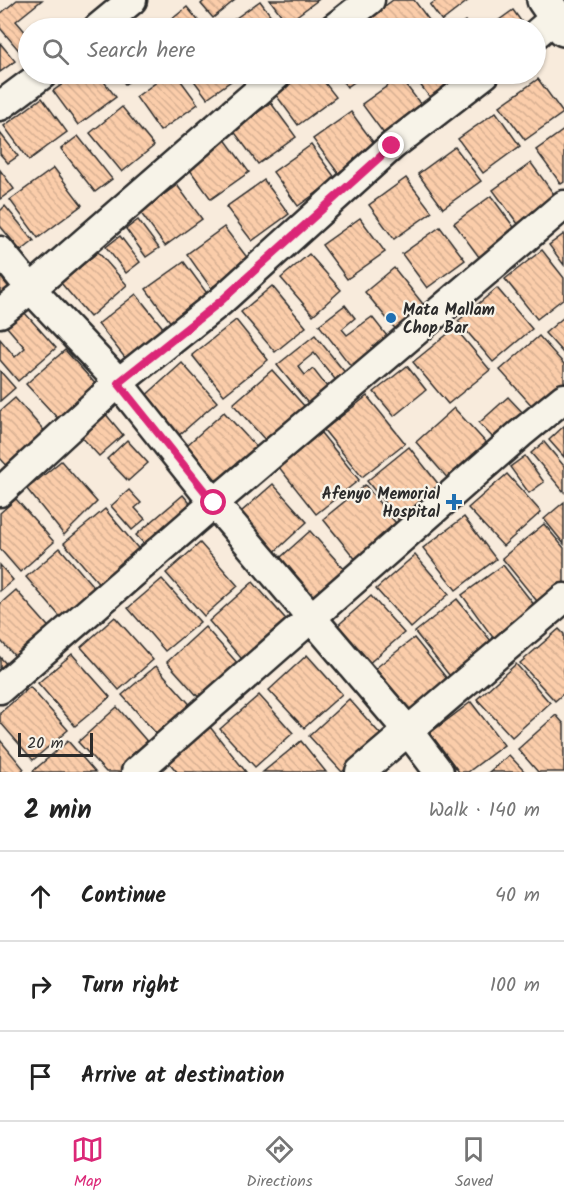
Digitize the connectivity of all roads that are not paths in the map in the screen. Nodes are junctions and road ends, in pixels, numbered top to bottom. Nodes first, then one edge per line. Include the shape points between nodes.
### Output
1 (132, 0) edge
2 (370, 0) edge
3 (110, 18) edge
4 (347, 18) edge
5 (30, 84) edge
6 (267, 84) edge
7 (472, 84) edge
8 (0, 106) edge
9 (564, 205) edge
10 (0, 251) edge
11 (31, 289) junction
12 (0, 313) edge
13 (118, 383) junction
14 (564, 398) edge
15 (0, 492) edge
16 (214, 503) junction
17 (564, 598) edge
18 (311, 618) junction
19 (0, 689) edge
20 (408, 730) junction
21 (136, 772) edge
22 (360, 772) edge
23 (439, 772) edge

1 - 3 street
2 - 4 street
5 - 8 street
6 - 11 street
7 - 13 street via 392,146 221,301
9 - 16 street
10 - 11 street
11 - 12 street
11 - 13 street
13 - 15 street
13 - 16 street
14 - 18 street
16 - 18 street
16 - 19 street
17 - 20 street
18 - 20 street
18 - 21 street
20 - 22 street
20 - 23 street

